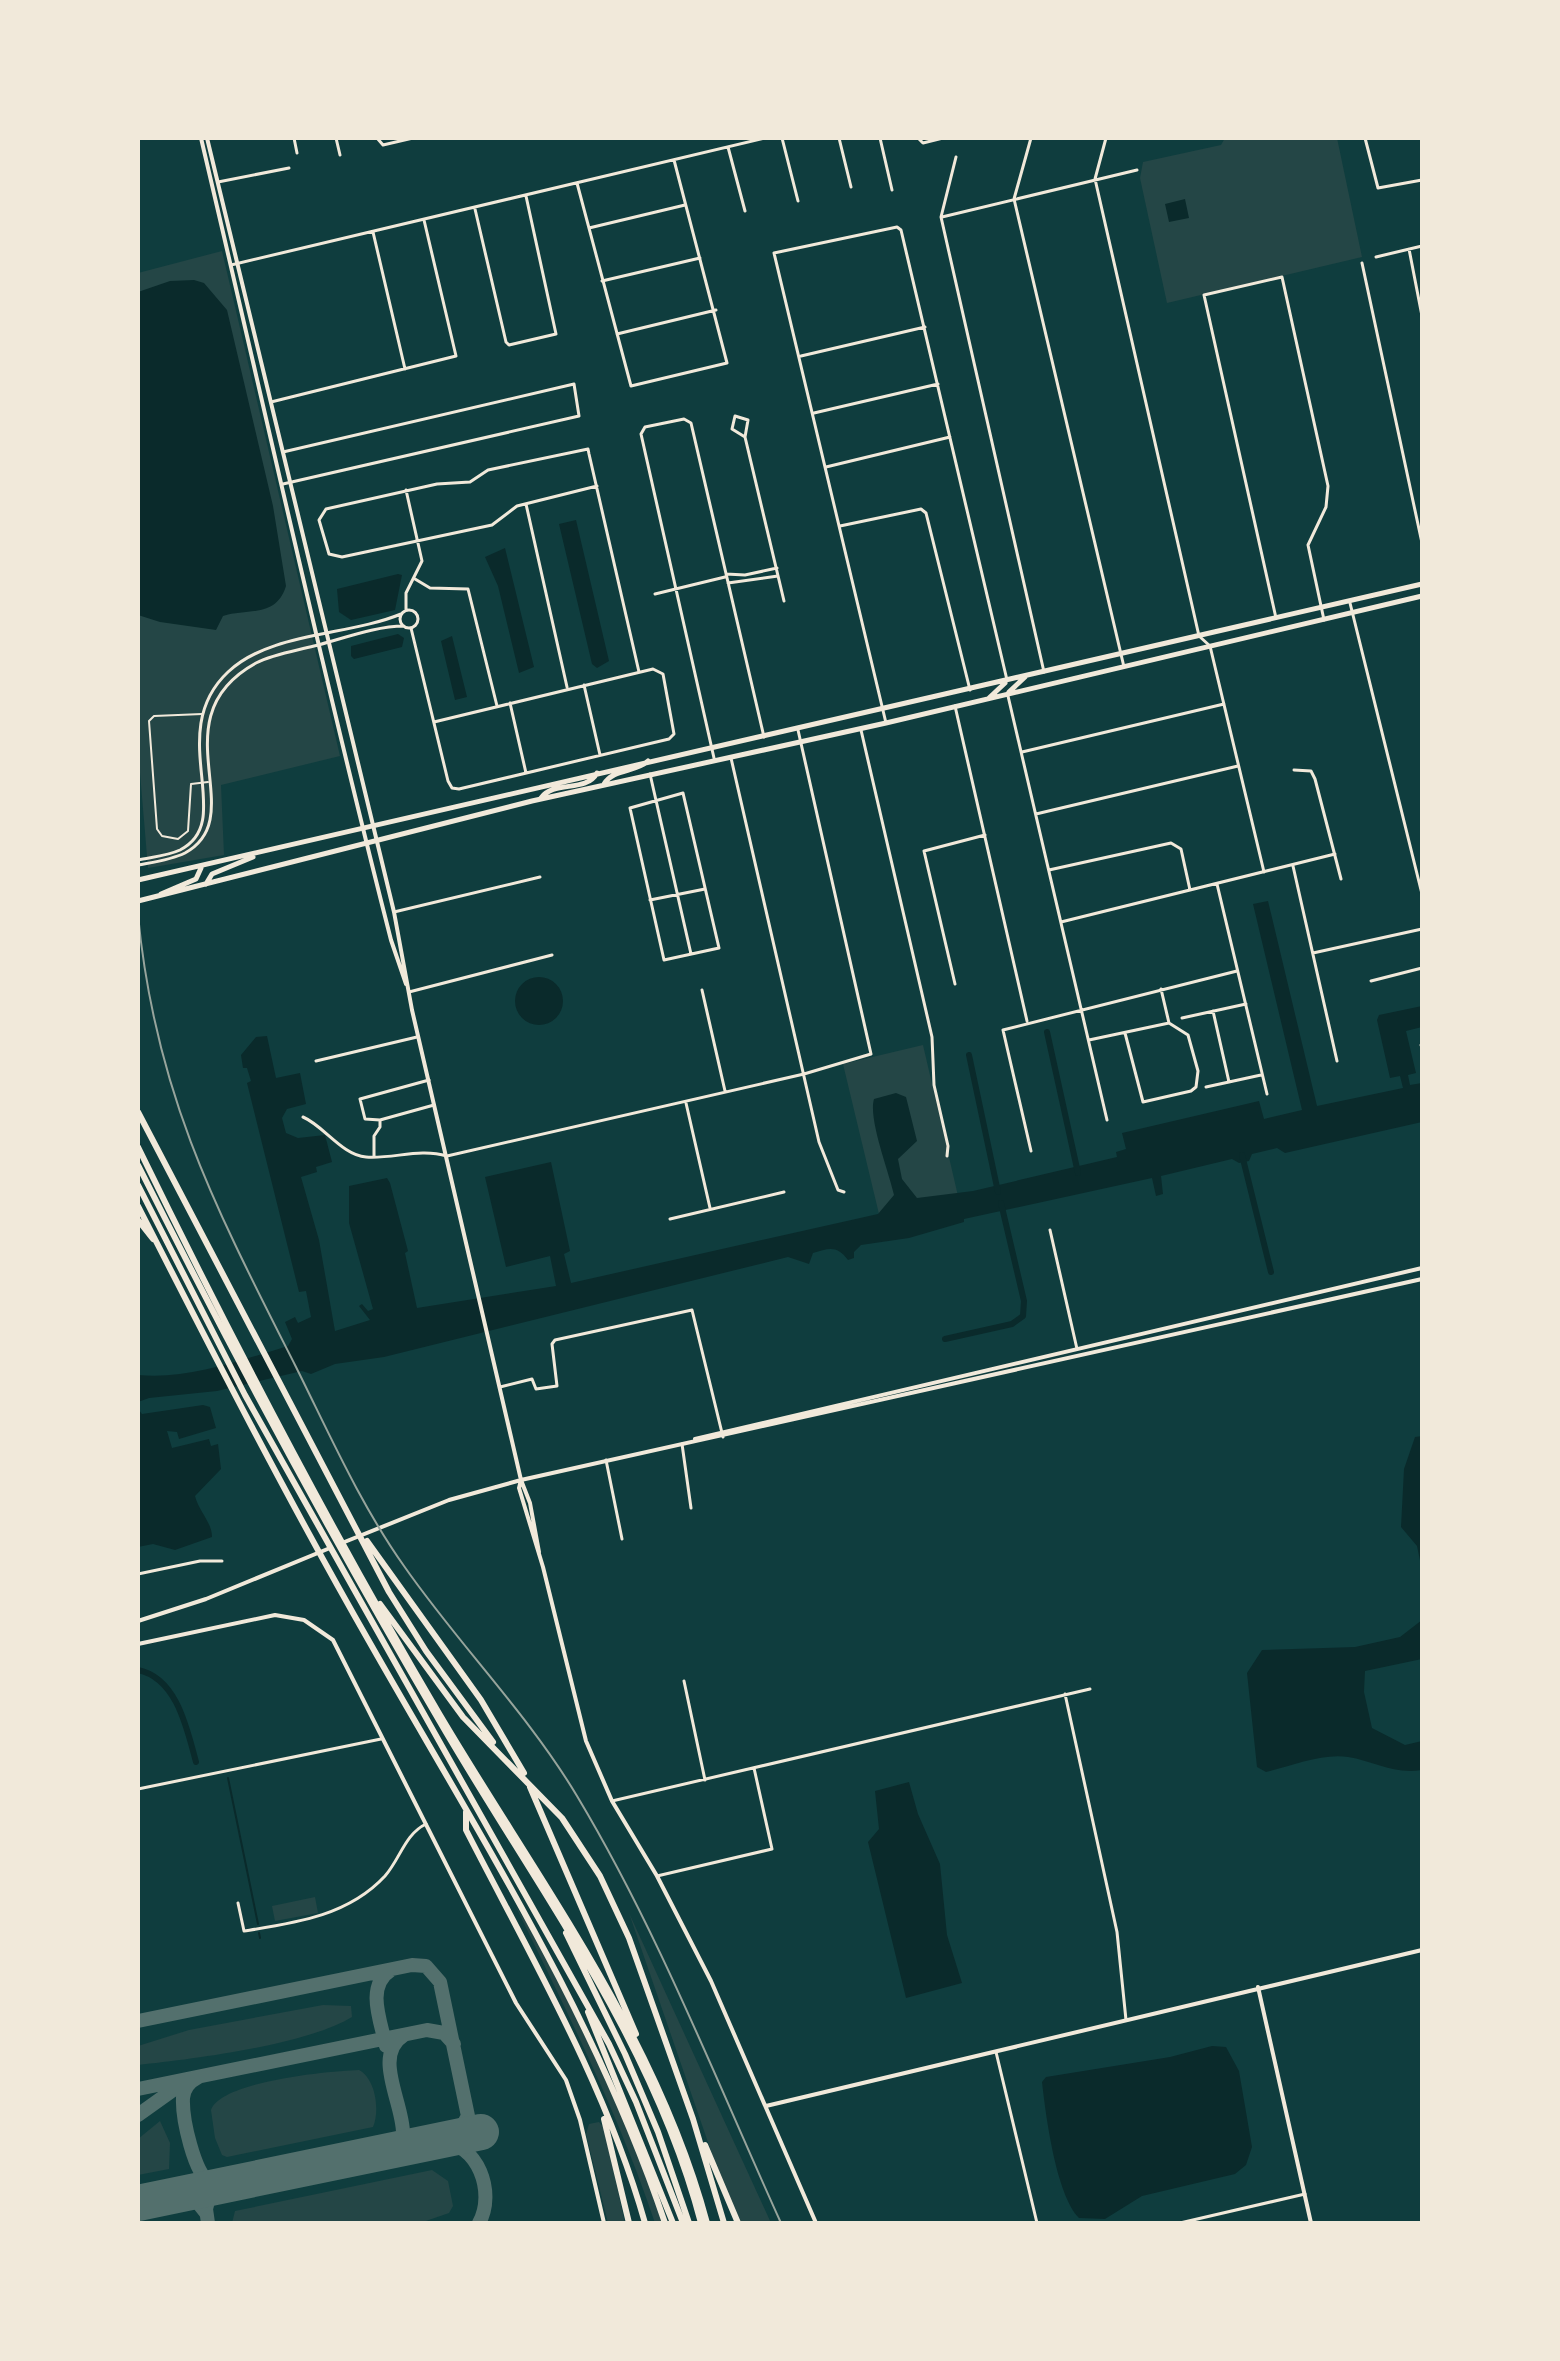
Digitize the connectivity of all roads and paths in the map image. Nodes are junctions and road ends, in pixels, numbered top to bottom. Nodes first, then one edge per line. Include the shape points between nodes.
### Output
1 (201, 138) edge
2 (207, 138) edge
3 (294, 138) edge
4 (336, 138) edge
5 (377, 138) edge
6 (413, 138) edge
7 (765, 138) edge
8 (782, 138) edge
9 (839, 138) edge
10 (880, 138) edge
11 (918, 138) edge
12 (943, 138) edge
13 (1031, 138) edge
14 (1106, 138) edge
15 (1375, 138) edge
16 (1365, 139) edge
17 (728, 147) junction
18 (297, 153) dead end
19 (340, 155) dead end
20 (956, 157) dead end
21 (674, 160) junction
22 (289, 168) dead end
23 (1137, 170) dead end
24 (1095, 179) junction
25 (1422, 180) edge
26 (218, 182) junction
27 (577, 183) junction
28 (851, 187) dead end
29 (892, 190) dead end
30 (526, 196) junction
31 (1014, 199) junction
32 (798, 201) dead end
33 (685, 205) junction
34 (475, 209) junction
35 (745, 211) dead end
36 (941, 217) junction
37 (424, 220) junction
38 (589, 228) junction
39 (373, 231) junction
40 (1422, 246) edge
41 (1409, 249) junction
42 (1376, 257) dead end
43 (700, 258) junction
44 (238, 263) junction
45 (1362, 263) dead end
46 (231, 265) junction
47 (601, 281) junction
48 (716, 310) junction
49 (1422, 316) edge
50 (925, 327) junction
51 (617, 334) junction
52 (801, 356) junction
53 (405, 369) junction
54 (938, 384) junction
55 (271, 402) junction
56 (814, 413) junction
57 (745, 437) junction
58 (950, 437) junction
59 (283, 452) junction
60 (826, 467) junction
61 (290, 482) junction
62 (283, 484) junction
63 (597, 486) junction
64 (406, 490) junction
65 (526, 504) junction
66 (840, 526) junction
67 (417, 539) junction
68 (1422, 543) edge
69 (777, 568) junction
70 (758, 572) junction
71 (726, 575) junction
72 (778, 576) junction
73 (415, 579) junction
74 (760, 580) junction
75 (728, 583) junction
76 (1422, 584) edge
77 (677, 589) junction
78 (655, 594) dead end
79 (1422, 596) edge
80 (1349, 600) junction
81 (784, 601) dead end
82 (1321, 607) junction
83 (406, 610) junction
84 (1355, 612) junction
85 (401, 614) junction
86 (1276, 618) junction
87 (384, 619) junction
88 (1324, 620) junction
89 (366, 625) junction
90 (404, 626) junction
91 (411, 628) junction
92 (386, 629) junction
93 (368, 633) junction
94 (324, 635) junction
95 (1199, 636) junction
96 (315, 638) junction
97 (326, 643) junction
98 (317, 646) junction
99 (1210, 646) junction
100 (1121, 654) junction
101 (1124, 667) junction
102 (639, 672) junction
103 (1044, 672) junction
104 (1026, 676) junction
105 (1007, 681) junction
106 (584, 685) junction
107 (567, 689) junction
108 (970, 690) junction
109 (1007, 694) junction
110 (989, 699) junction
111 (510, 703) junction
112 (1224, 704) junction
113 (497, 706) junction
114 (955, 706) junction
115 (883, 710) junction
116 (202, 714) junction
117 (434, 722) junction
118 (886, 723) junction
119 (861, 728) junction
120 (798, 730) junction
121 (764, 737) junction
122 (800, 742) junction
123 (712, 746) junction
124 (1022, 752) junction
125 (730, 755) junction
126 (601, 756) junction
127 (714, 758) junction
128 (649, 760) junction
129 (1238, 766) junction
130 (1294, 770) dead end
131 (526, 773) junction
132 (597, 773) junction
133 (650, 773) junction
134 (210, 781) junction
135 (202, 783) junction
136 (604, 784) junction
137 (541, 799) junction
138 (656, 800) junction
139 (1036, 814) junction
140 (373, 824) junction
141 (364, 827) junction
142 (985, 835) junction
143 (377, 840) junction
144 (367, 842) junction
145 (261, 853) junction
146 (1335, 854) junction
147 (138, 862) edge
148 (1293, 865) junction
149 (201, 868) junction
150 (1049, 870) junction
151 (1264, 872) junction
152 (540, 877) dead end
153 (1341, 879) dead end
154 (138, 880) edge
155 (206, 884) junction
156 (1217, 884) junction
157 (705, 889) junction
158 (1190, 890) junction
159 (678, 894) junction
160 (1422, 894) edge
161 (160, 895) junction
162 (650, 900) junction
163 (138, 901) edge
164 (394, 912) junction
165 (1061, 922) junction
166 (1422, 929) edge
167 (1313, 953) junction
168 (691, 954) junction
169 (552, 955) dead end
170 (1422, 968) edge
171 (1237, 971) junction
172 (1371, 981) dead end
173 (955, 984) dead end
174 (408, 989) junction
175 (1161, 989) junction
176 (702, 990) dead end
177 (1246, 1004) junction
178 (1082, 1008) junction
179 (1213, 1011) junction
180 (1182, 1018) dead end
181 (1027, 1021) junction
182 (1169, 1023) junction
183 (1125, 1033) junction
184 (419, 1037) junction
185 (1089, 1040) junction
186 (316, 1061) dead end
187 (1337, 1061) dead end
188 (804, 1074) junction
189 (1262, 1075) junction
190 (429, 1080) junction
191 (1229, 1082) junction
192 (1206, 1087) dead end
193 (725, 1092) junction
194 (1267, 1094) dead end
195 (685, 1101) junction
196 (435, 1104) junction
197 (138, 1112) edge
198 (303, 1117) dead end
199 (380, 1120) junction
200 (1107, 1120) dead end
201 (138, 1147) edge
202 (1031, 1151) dead end
203 (374, 1156) junction
204 (447, 1156) junction
205 (947, 1156) dead end
206 (138, 1165) edge
207 (138, 1185) edge
208 (784, 1192) dead end
209 (844, 1192) dead end
210 (138, 1206) edge
211 (710, 1208) junction
212 (670, 1219) dead end
213 (138, 1220) edge
214 (1050, 1230) dead end
215 (156, 1241) junction
216 (1422, 1268) edge
217 (1422, 1279) edge
218 (1138, 1335) junction
219 (1123, 1346) junction
220 (1077, 1349) junction
221 (236, 1354) junction
222 (950, 1378) junction
223 (500, 1387) junction
224 (938, 1389) junction
225 (249, 1394) junction
226 (722, 1430) junction
227 (723, 1437) junction
228 (682, 1444) junction
229 (606, 1460) junction
230 (521, 1480) junction
231 (691, 1508) dead end
232 (351, 1517) junction
233 (622, 1539) dead end
234 (222, 1561) dead end
235 (138, 1574) edge
236 (360, 1576) junction
237 (138, 1621) edge
238 (138, 1644) edge
239 (684, 1681) dead end
240 (1090, 1689) dead end
241 (1065, 1694) junction
242 (384, 1738) junction
243 (503, 1754) junction
244 (754, 1768) junction
245 (705, 1780) junction
246 (138, 1789) edge
247 (612, 1801) junction
248 (466, 1808) junction
249 (427, 1824) junction
250 (657, 1876) junction
251 (238, 1903) dead end
252 (564, 1925) junction
253 (1422, 1950) edge
254 (572, 1976) junction
255 (1257, 1987) junction
256 (1127, 2021) junction
257 (996, 2051) junction
258 (647, 2064) junction
259 (592, 2082) junction
260 (766, 2106) junction
261 (693, 2119) junction
262 (1305, 2194) junction
263 (604, 2223) edge
264 (629, 2223) edge
265 (645, 2223) edge
266 (665, 2223) edge
267 (673, 2223) edge
268 (683, 2223) edge
269 (689, 2223) edge
270 (704, 2223) edge
271 (724, 2223) edge
272 (738, 2223) edge
273 (816, 2223) edge
274 (1037, 2223) edge
275 (1180, 2223) edge
276 (1311, 2223) edge

1 - 46 street
2 - 26 street
3 - 18 street
4 - 19 street
5 - 6 street via 379,144
7 - 17 street
8 - 32 street
9 - 28 street
10 - 29 street
11 - 12 street via 923,143
13 - 31 street
14 - 24 street
15 - 16 street
16 - 25 street via 1378,188
17 - 21 street
17 - 35 street
20 - 36 street
21 - 27 street
21 - 33 street
22 - 26 street
23 - 24 street
24 - 31 street
24 - 95 street
26 - 44 street
27 - 30 street
27 - 38 street
30 - 34 street
30 - 34 street via 556,334 509,345
31 - 36 street
31 - 100 street
33 - 38 street
33 - 43 street
34 - 37 street
36 - 103 street
37 - 39 street
37 - 53 street via 456,356
38 - 47 street
39 - 44 street
39 - 53 street
40 - 41 street
41 - 42 street
41 - 49 street
43 - 47 street
43 - 48 street
44 - 46 street
44 - 55 street
45 - 68 street
46 - 62 street
47 - 51 street
48 - 51 street
48 - 51 street via 727,363 631,386
50 - 52 street
50 - 52 street via 897,227 774,253
50 - 54 street
52 - 56 street
53 - 55 street
54 - 56 street
54 - 58 street
55 - 59 street
56 - 60 street
57 - 57 street via 732,429 735,416 748,420
57 - 69 street
58 - 60 street
58 - 105 street
59 - 61 street
59 - 61 street via 574,384 579,416
60 - 66 street
61 - 62 street
61 - 94 street
62 - 96 street
63 - 64 street via 588,449 488,470 470,482
63 - 65 street
63 - 102 street
64 - 67 street
64 - 67 street via 326,509 319,520 326,549 334,558
65 - 67 street via 492,525
65 - 107 street
66 - 108 street via 921,509 926,513
66 - 115 street
67 - 73 street via 422,561
69 - 70 street
69 - 72 street
70 - 71 street
70 - 74 street
71 - 75 street
71 - 77 street
71 - 77 street via 689,419 642,430
72 - 74 street
72 - 81 street
73 - 83 street via 406,593
73 - 113 street via 430,588 468,589
74 - 75 street
75 - 121 street
76 - 80 main road
77 - 78 street
77 - 123 street
79 - 84 main road
80 - 82 main road
80 - 84 street
82 - 86 main road
82 - 86 street via 1308,545 1326,507 1328,486 1282,277 1204,295
82 - 88 street
83 - 85 street
83 - 91 street via 418,616
84 - 88 main road
84 - 160 street
85 - 87 street
85 - 90 street
86 - 95 main road
87 - 89 street
87 - 92 street
88 - 99 main road
89 - 93 street
89 - 94 street
90 - 91 street
90 - 92 street
91 - 117 street
92 - 93 street
93 - 97 street
94 - 96 street
94 - 97 street
95 - 99 street
95 - 100 main road
96 - 98 street
96 - 116 street via 271,647 245,659 221,679
97 - 98 street
97 - 140 street
98 - 134 street via 265,659 224,691 207,733
98 - 141 street
99 - 101 main road
99 - 112 street
100 - 101 street
100 - 103 main road
101 - 109 main road
102 - 106 street
102 - 126 street via 663,674 674,734
103 - 104 main road
104 - 105 main road
104 - 109 main road
105 - 108 main road
105 - 110 main road
106 - 107 street
106 - 126 street
107 - 111 street
108 - 115 main road
109 - 110 main road
109 - 124 street
110 - 114 main road
111 - 113 street
111 - 131 street
112 - 124 street
112 - 129 street
113 - 117 street
114 - 118 main road
114 - 142 street
115 - 118 street
115 - 120 main road
116 - 135 street via 197,753
116 - 135 lane via 154,716 149,721 157,829 162,836 178,839 188,831 191,784
117 - 131 street via 452,788
118 - 119 main road
119 - 122 main road
119 - 205 street via 932,1037 934,1085
120 - 121 main road
120 - 122 street
121 - 123 main road
122 - 125 main road
122 - 188 street via 871,1054
123 - 127 street
123 - 128 main road
124 - 139 street
125 - 127 main road
125 - 188 street
126 - 131 street
127 - 133 main road
128 - 132 main road
128 - 136 main road via 613,774
129 - 139 street
129 - 151 street
130 - 146 street via 1311,771
132 - 137 main road via 591,782 547,791
132 - 140 main road
133 - 136 main road
133 - 138 street
134 - 135 lane
134 - 147 street via 213,814 201,841 178,856
135 - 147 street via 206,813 194,839 176,852
136 - 137 main road
137 - 143 main road
138 - 157 street via 683,793
138 - 159 street
138 - 162 street via 630,808
139 - 150 street
140 - 141 main road
140 - 143 street
141 - 144 street
141 - 145 main road
142 - 173 street via 924,851
142 - 181 street
143 - 144 main road
143 - 164 street
144 - 155 main road
144 - 174 street
145 - 149 main road
145 - 155 main road via 212,874
146 - 148 street
146 - 153 street
148 - 151 street
148 - 167 street
149 - 154 main road
149 - 161 main road via 196,879
150 - 158 street via 1171,843 1178,845
150 - 165 street
151 - 156 street
152 - 164 street
155 - 161 main road
156 - 158 street
156 - 171 street
157 - 159 street
157 - 168 street via 719,948
158 - 165 street
159 - 162 street
159 - 168 street
161 - 163 main road
162 - 168 street via 664,960
164 - 174 street
165 - 178 street
166 - 167 street
167 - 187 street
169 - 174 street
170 - 172 street
171 - 175 street
171 - 177 street
174 - 184 street
175 - 178 street
175 - 182 street
176 - 193 street
177 - 179 street
177 - 189 street
178 - 181 street
178 - 185 street
179 - 180 street
179 - 191 street
181 - 202 street via 1003,1030
182 - 183 street
182 - 183 street via 1188,1035 1198,1071 1191,1091 1143,1102
183 - 185 street
184 - 186 street
184 - 190 street
185 - 200 street
188 - 193 street
188 - 209 street via 822,1149 838,1190
189 - 191 street
189 - 194 street
190 - 196 street
190 - 199 street via 360,1099 365,1119
191 - 192 street
193 - 195 street
195 - 204 street
195 - 211 street
196 - 199 street
196 - 204 street
197 - 232 highway
198 - 203 street via 349,1151
199 - 203 street
201 - 221 highway
203 - 204 street via 431,1151
204 - 223 street
206 - 221 highway
207 - 225 highway
208 - 211 street
210 - 215 highway
211 - 212 street
213 - 215 highway
214 - 220 street
215 - 225 highway via 216,1357
216 - 218 street
217 - 219 street
218 - 219 street
218 - 220 street
219 - 224 street
220 - 222 street
221 - 225 highway
222 - 224 street
222 - 226 street
223 - 226 street via 532,1379 536,1389 557,1386 555,1340 692,1310
223 - 230 street
224 - 227 street
225 - 236 highway
225 - 248 highway via 279,1480
225 - 252 highway via 440,1724
225 - 254 highway
226 - 227 street
226 - 228 street
227 - 228 street
228 - 229 street
228 - 231 street
229 - 230 street
229 - 233 street
230 - 237 street via 449,1500
230 - 247 street via 574,1703
232 - 243 highway via 409,1625
232 - 258 highway via 504,1735
234 - 235 street
236 - 243 highway via 456,1708
236 - 258 highway
238 - 242 street via 263,1616 299,1618 320,1628 336,1645
239 - 245 street
240 - 241 street
241 - 244 street
241 - 256 street via 1117,1932
242 - 246 street
242 - 249 street
243 - 261 highway via 562,1818 600,1876 629,1938
244 - 245 street
244 - 250 street via 772,1849
245 - 247 street
247 - 250 street
248 - 259 highway via 466,1830
248 - 266 highway via 588,2031
249 - 251 street via 410,1836 384,1876 350,1904 317,1917 244,1931
249 - 263 street via 516,2003 569,2087
250 - 260 street
252 - 269 highway via 570,1948 600,2000 658,2132
252 - 270 highway via 623,2028 673,2136
253 - 255 street
254 - 267 highway
254 - 268 highway via 636,2102
255 - 256 street
255 - 262 street
256 - 257 street
257 - 260 street
257 - 274 street
258 - 270 highway via 681,2140
259 - 264 highway
259 - 265 highway
260 - 273 street
261 - 271 highway
261 - 272 highway
262 - 275 street
262 - 276 street

